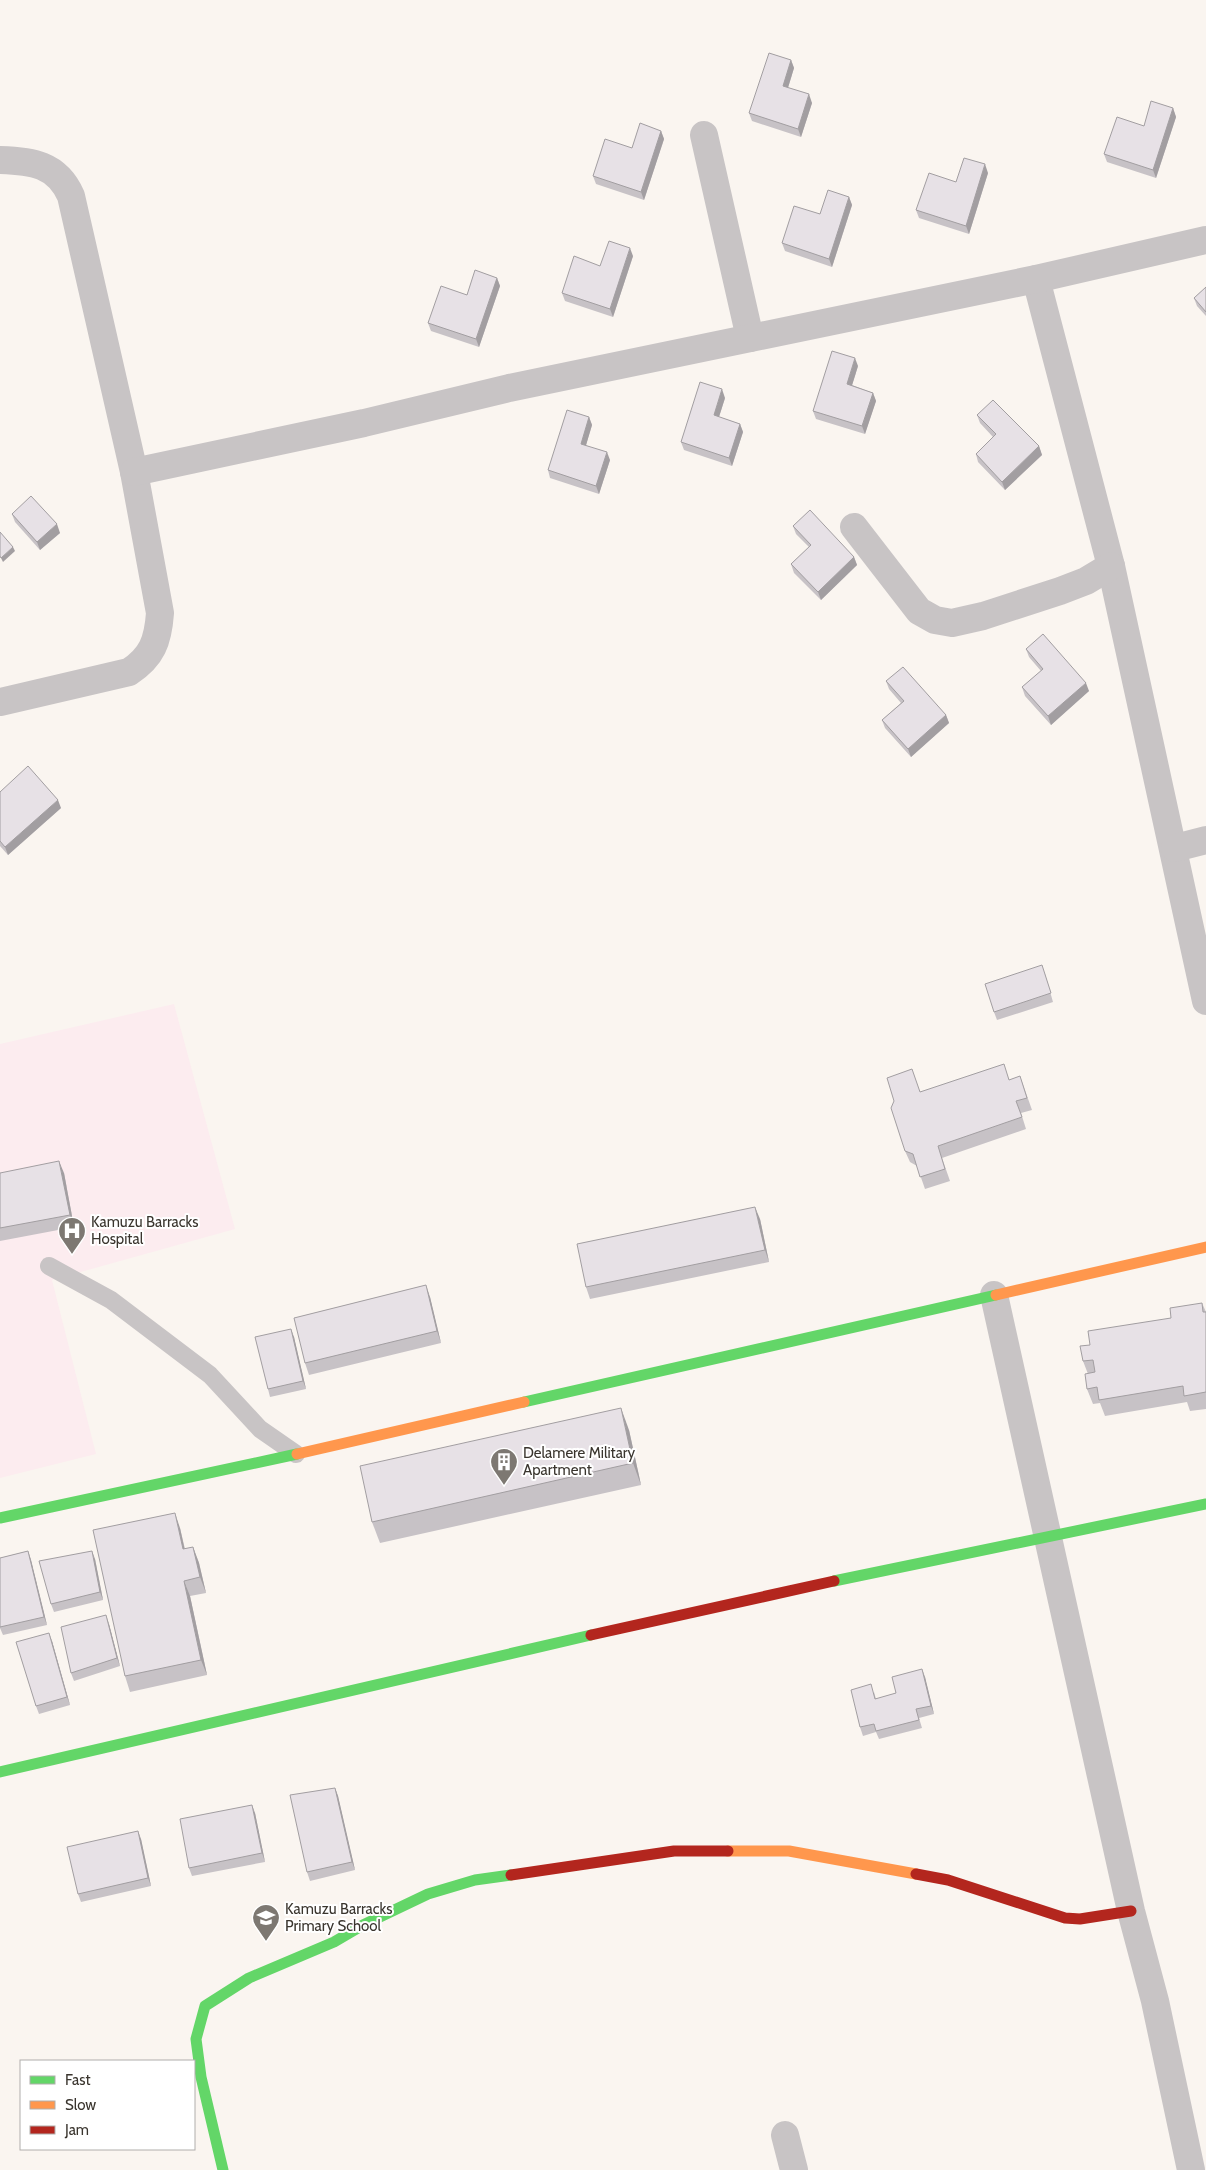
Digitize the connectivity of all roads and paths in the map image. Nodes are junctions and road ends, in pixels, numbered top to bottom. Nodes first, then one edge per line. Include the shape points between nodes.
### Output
1 (704, 134) dead end
2 (0, 160) edge
3 (1206, 240) edge
4 (1036, 279) junction
5 (750, 338) junction
6 (134, 472) junction
7 (854, 527) dead end
8 (1112, 566) junction
9 (0, 702) edge
10 (1206, 840) edge
11 (1174, 848) junction
12 (1206, 1001) edge
13 (1206, 1247) edge
14 (49, 1266) dead end
15 (994, 1295) junction
16 (296, 1454) junction
17 (1206, 1504) edge
18 (0, 1518) edge
19 (1047, 1534) junction
20 (0, 1772) edge
21 (1131, 1911) junction
22 (785, 2135) dead end
23 (223, 2170) edge
24 (794, 2170) edge
25 (1191, 2170) edge

1 - 5 street
2 - 6 street via 20,161 55,172 65,182 71,196
3 - 4 street
4 - 5 street
4 - 8 street
5 - 6 street
6 - 9 street via 160,614 159,633 152,652 142,664 117,676
7 - 8 street via 919,611 935,620 952,623 1060,591
8 - 11 street
10 - 11 street
11 - 12 street
13 - 15 street
14 - 16 lane via 110,1300 210,1375 260,1428
15 - 16 street
15 - 19 street
16 - 18 street
17 - 19 street
19 - 20 street via 543,1646
19 - 21 street
21 - 23 street via 1080,1919 1065,1918 948,1880 789,1851 674,1850 475,1880 428,1894 334,1942 249,1978 204,2006 196,2039 201,2077
21 - 25 street via 1155,2001
22 - 24 street

